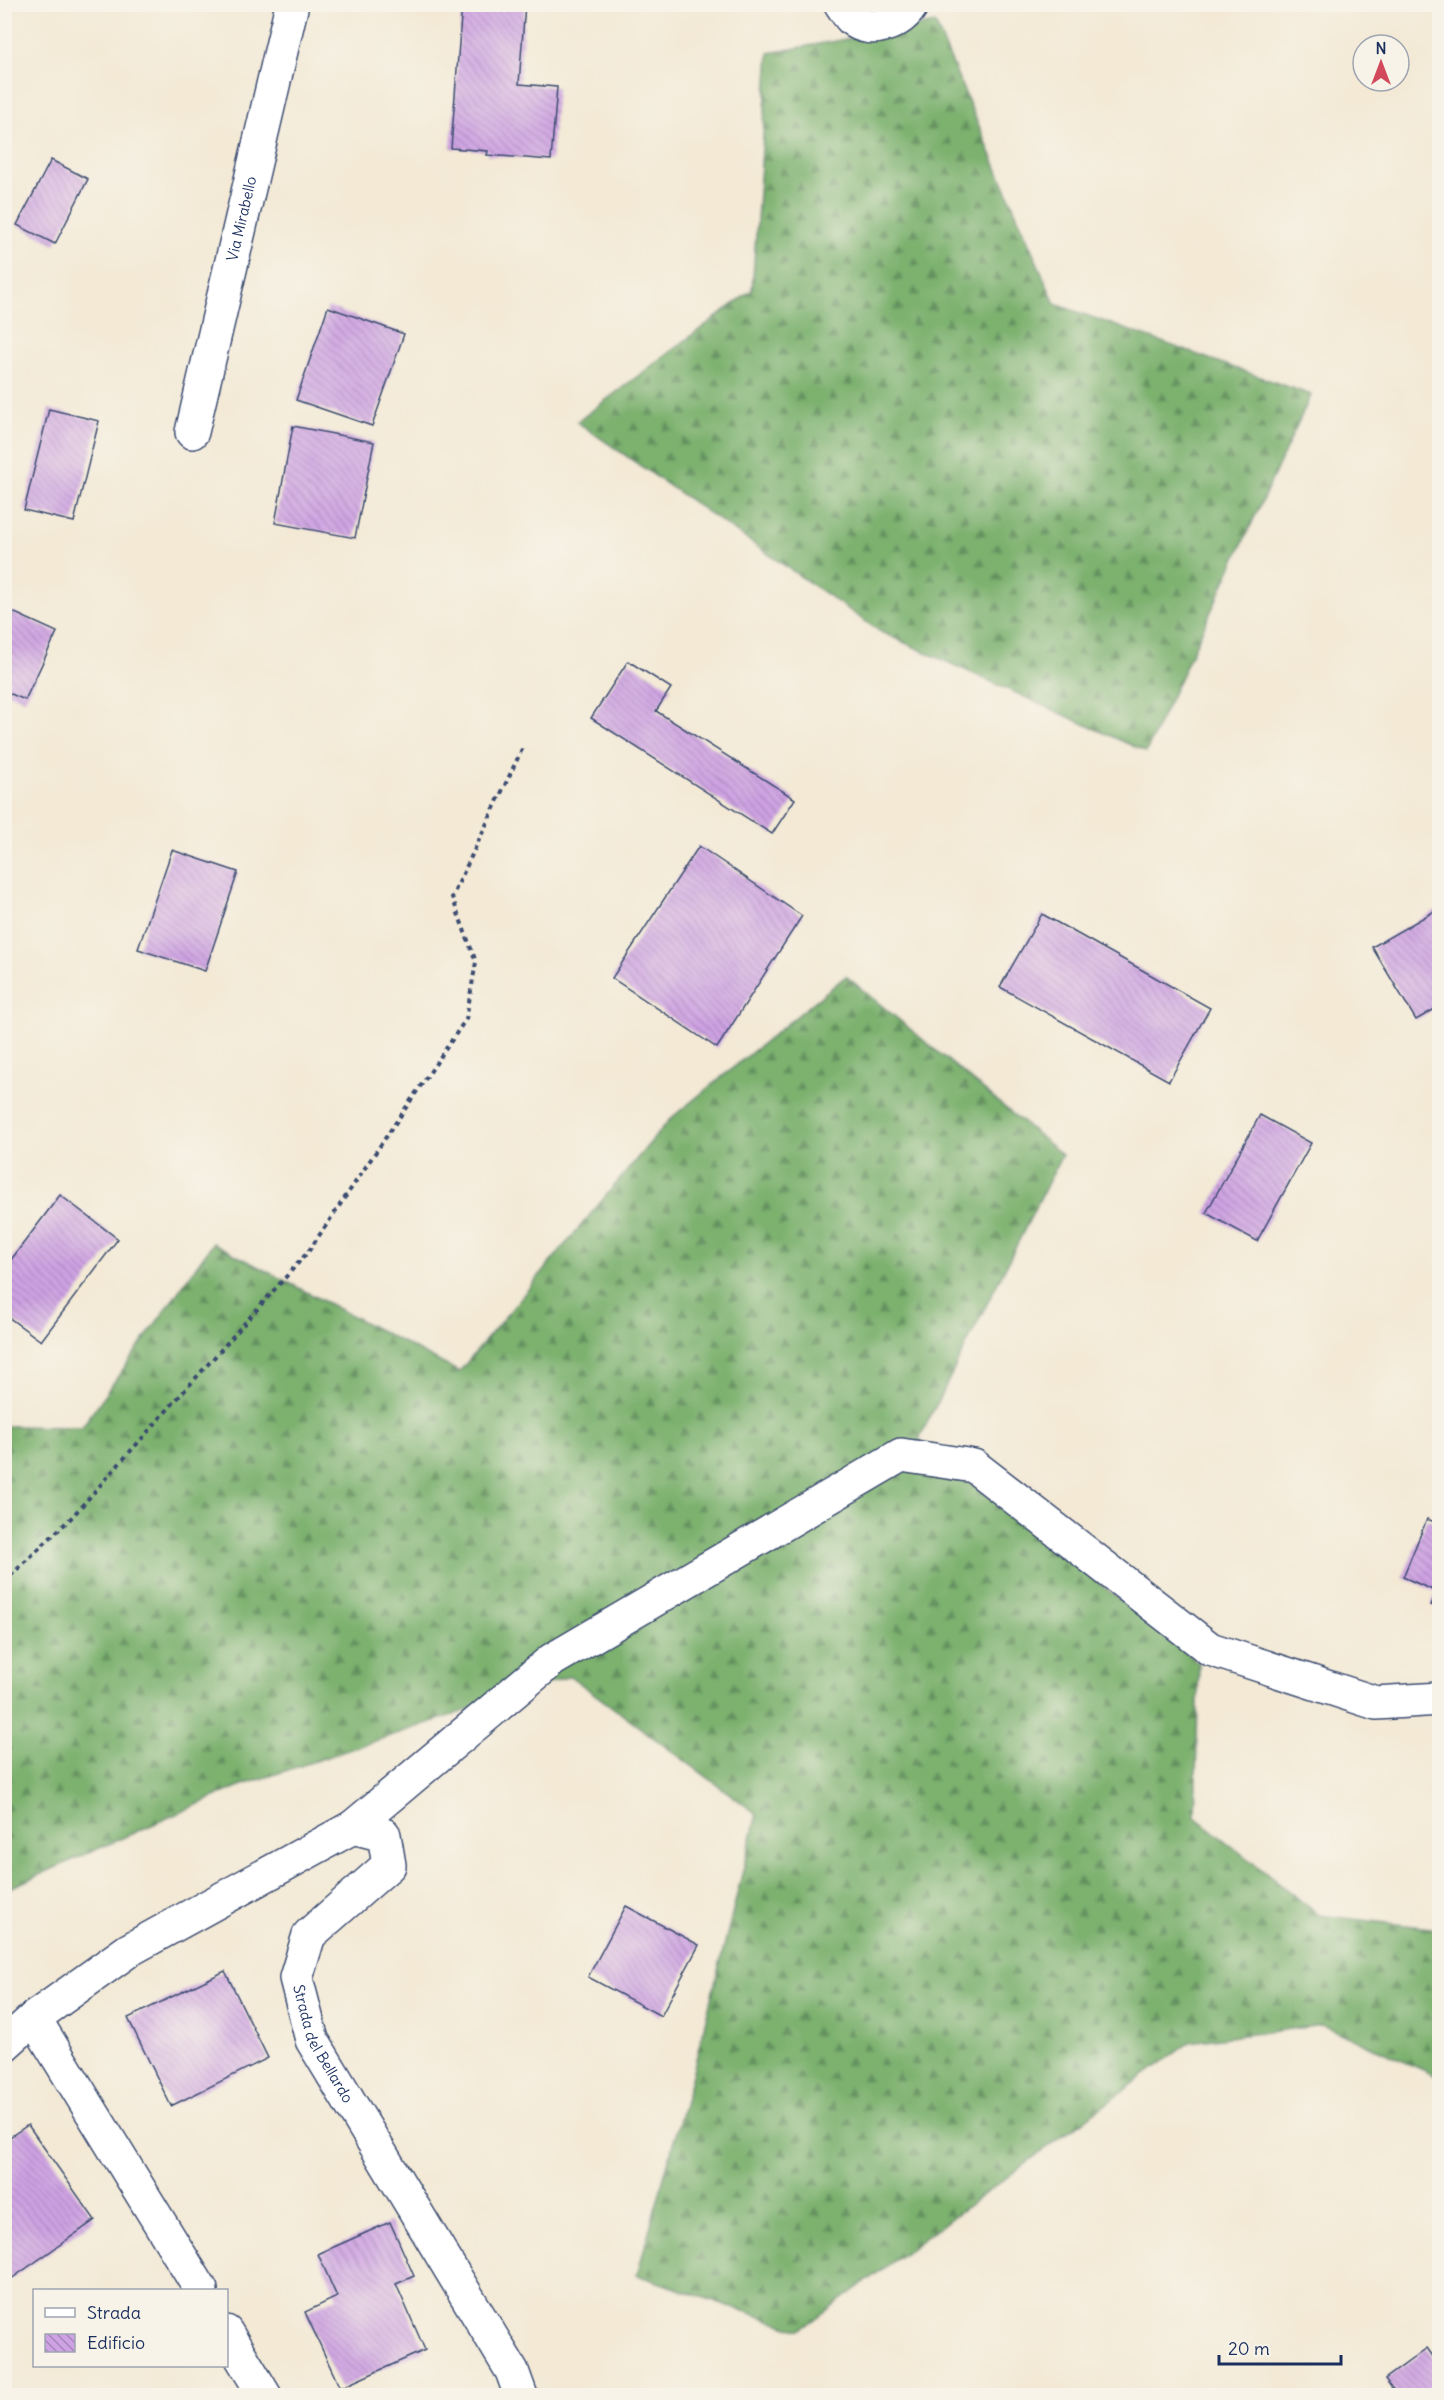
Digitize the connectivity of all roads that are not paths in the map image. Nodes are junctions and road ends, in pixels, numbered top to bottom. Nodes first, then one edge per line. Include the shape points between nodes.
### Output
1 (292, 4) edge
2 (841, 4) edge
3 (912, 4) edge
4 (192, 432) dead end
5 (1440, 1699) edge
6 (353, 1827) junction
7 (34, 2018) junction
8 (4, 2045) edge
9 (200, 2289) edge
10 (228, 2335) edge
11 (266, 2396) edge
12 (521, 2396) edge

1 - 4 street, Via Mirabello
2 - 3 street via 854,21 872,27 892,23
5 - 6 street via 1376,1703 1210,1648 974,1466 901,1455 552,1660
6 - 7 street via 129,1950
6 - 12 street, Strada del Bellardo via 384,1835 389,1865 309,1935 296,1978 312,2040 512,2371
7 - 8 street
7 - 9 street
10 - 11 street

